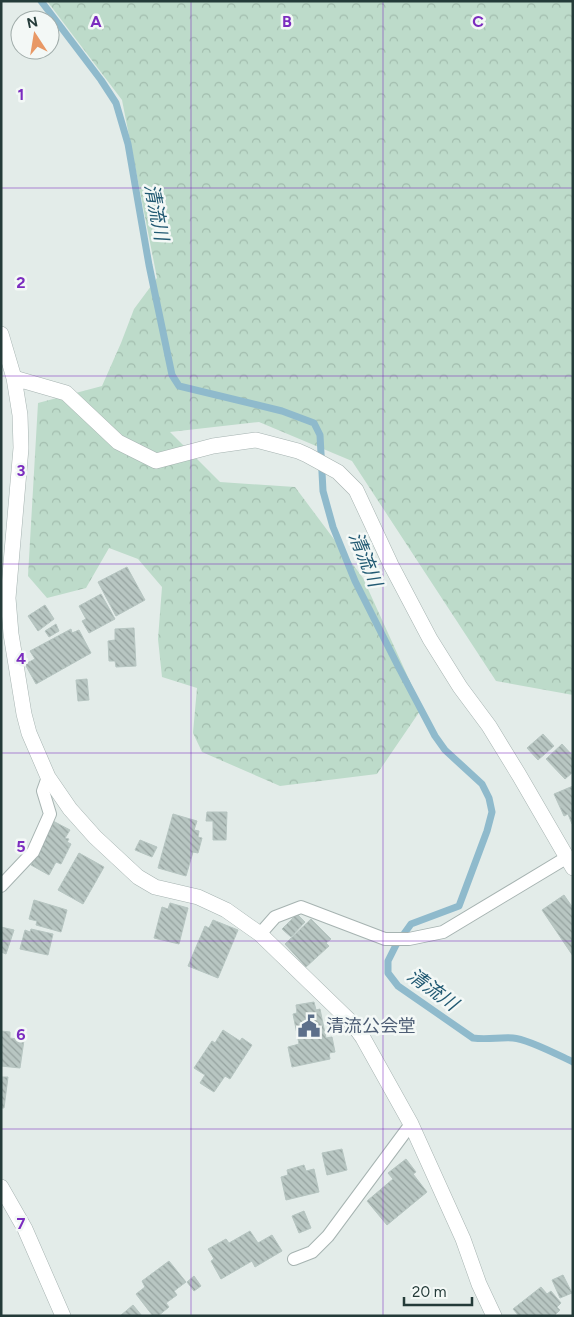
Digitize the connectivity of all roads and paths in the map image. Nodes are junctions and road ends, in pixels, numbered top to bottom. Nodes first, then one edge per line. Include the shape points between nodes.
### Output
1 (1, 334) edge
2 (14, 378) junction
3 (48, 777) junction
4 (570, 863) edge
5 (1, 886) edge
6 (260, 934) junction
7 (411, 1124) junction
8 (1, 1187) edge
9 (294, 1259) dead end
10 (63, 1316) edge
11 (494, 1316) edge

1 - 2 street
2 - 3 street via 21,448 8,598 11,634 24,714
2 - 4 street via 66,392 118,442 156,461 213,446 256,440 298,451 338,472 356,490 430,639 489,726
3 - 5 lane via 43,791 50,814 33,852
3 - 6 street via 94,837 138,877 155,887 198,897 226,910
4 - 6 lane via 444,932 409,939 385,939 301,907 275,917
6 - 7 street via 353,1024
7 - 9 lane via 328,1236 312,1252
7 - 11 street via 464,1239
8 - 10 street via 25,1229

